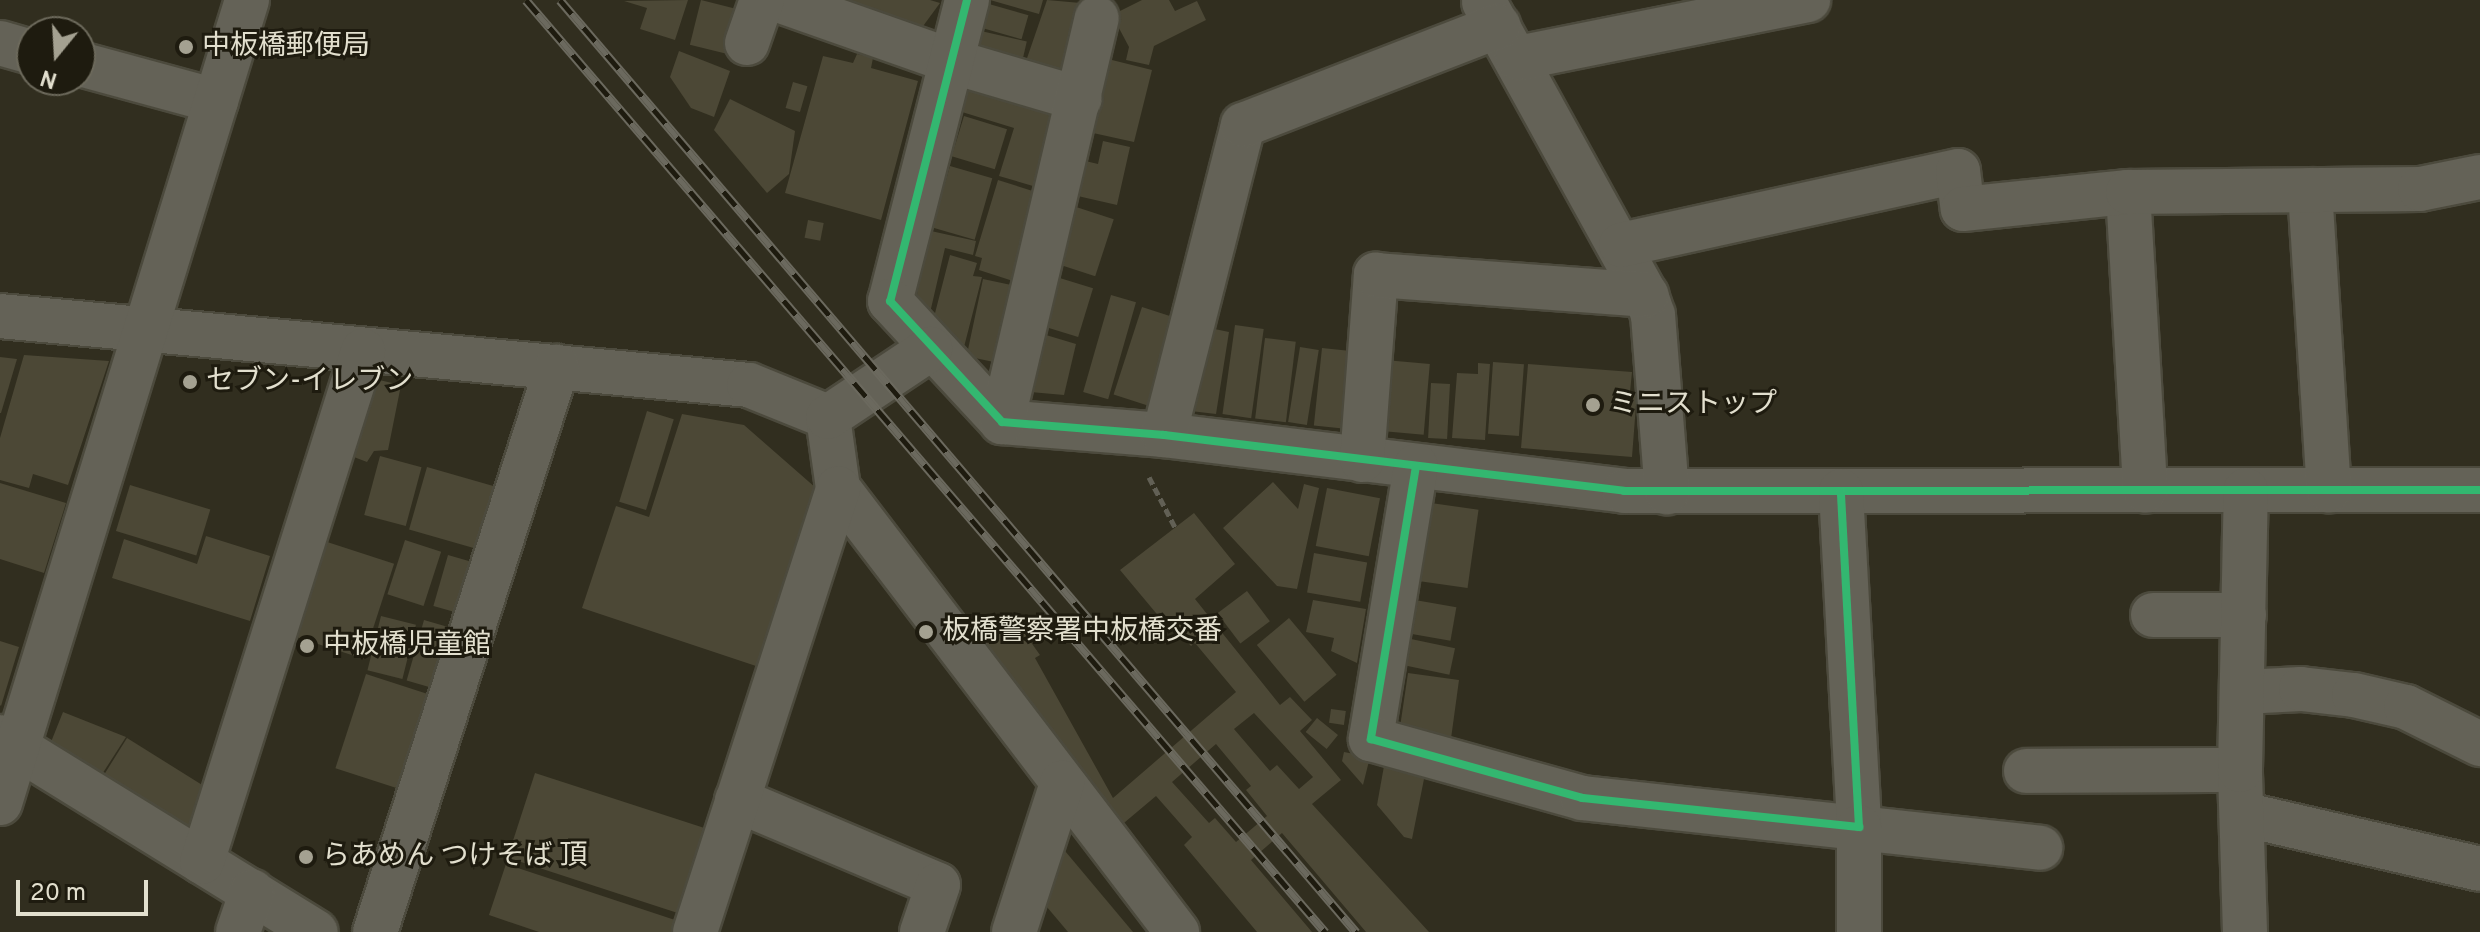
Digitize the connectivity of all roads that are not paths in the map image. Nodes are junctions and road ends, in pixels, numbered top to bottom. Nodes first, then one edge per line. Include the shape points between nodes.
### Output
1 (247, 0) edge
2 (762, 0) edge
3 (778, 0) edge
4 (967, 0) edge
5 (1808, 0) edge
6 (1700, 11) edge
7 (1097, 18) dead end
8 (1500, 28) edge
9 (747, 43) dead end
10 (951, 61) junction
11 (96, 68) edge
12 (1080, 99) junction
13 (216, 101) junction
14 (2480, 177) edge
15 (2310, 190) junction
16 (2128, 192) junction
17 (1621, 245) junction
18 (1646, 295) junction
19 (0, 316) edge
20 (145, 331) junction
21 (930, 349) junction
22 (363, 351) junction
23 (557, 367) junction
24 (828, 417) junction
25 (1002, 422) junction
26 (1164, 435) junction
27 (1362, 460) junction
28 (1416, 466) junction
29 (838, 488) junction
30 (2246, 490) junction
31 (2329, 490) junction
32 (2480, 490) edge
33 (1841, 491) junction
34 (2145, 491) junction
35 (1667, 492) junction
36 (2153, 615) dead end
37 (2244, 615) junction
38 (2243, 692) junction
39 (9, 743) edge
40 (2480, 744) edge
41 (2240, 770) junction
42 (2026, 771) dead end
43 (1062, 783) junction
44 (737, 800) junction
45 (0, 803) edge
46 (2242, 814) junction
47 (1859, 827) junction
48 (2040, 848) dead end
49 (202, 862) junction
50 (2480, 869) edge
51 (252, 891) junction
52 (238, 932) edge
53 (316, 932) edge
54 (375, 932) edge
55 (695, 932) edge
56 (922, 932) edge
57 (1014, 932) edge
58 (1177, 932) edge
59 (1859, 932) edge
60 (2245, 932) edge

1 - 13 street
2 - 9 street
3 - 10 street
4 - 10 street
5 - 6 street
6 - 8 street
7 - 12 street
8 - 17 street
8 - 26 street via 1243,125
10 - 12 street
10 - 21 street via 890,301
11 - 13 street
12 - 25 street
13 - 20 street
14 - 15 street via 2420,189
15 - 16 street
15 - 31 street
16 - 17 street via 1963,209 1958,171
16 - 34 street
17 - 18 street
18 - 27 street via 1376,275
18 - 35 street via 1653,315
19 - 20 street
20 - 22 street
20 - 39 street
21 - 24 street
21 - 25 street
22 - 23 street
22 - 49 street
23 - 24 street via 749,385
23 - 54 street
24 - 29 street
25 - 26 street
26 - 27 street
27 - 28 street
28 - 35 street
28 - 47 street via 1371,739 1582,798
29 - 43 street
29 - 44 street
30 - 31 street
30 - 34 street
30 - 37 street
31 - 32 street
33 - 34 street
33 - 35 street
33 - 47 street
36 - 37 street
37 - 38 street
38 - 40 street via 2301,689 2354,695 2406,707
38 - 41 street
39 - 45 street
39 - 49 street
41 - 42 street
41 - 46 street
43 - 57 street
43 - 58 street
44 - 55 street
44 - 56 street via 938,885
46 - 50 street
46 - 60 street
47 - 48 street
47 - 59 street
49 - 51 street
51 - 52 street
51 - 53 street

